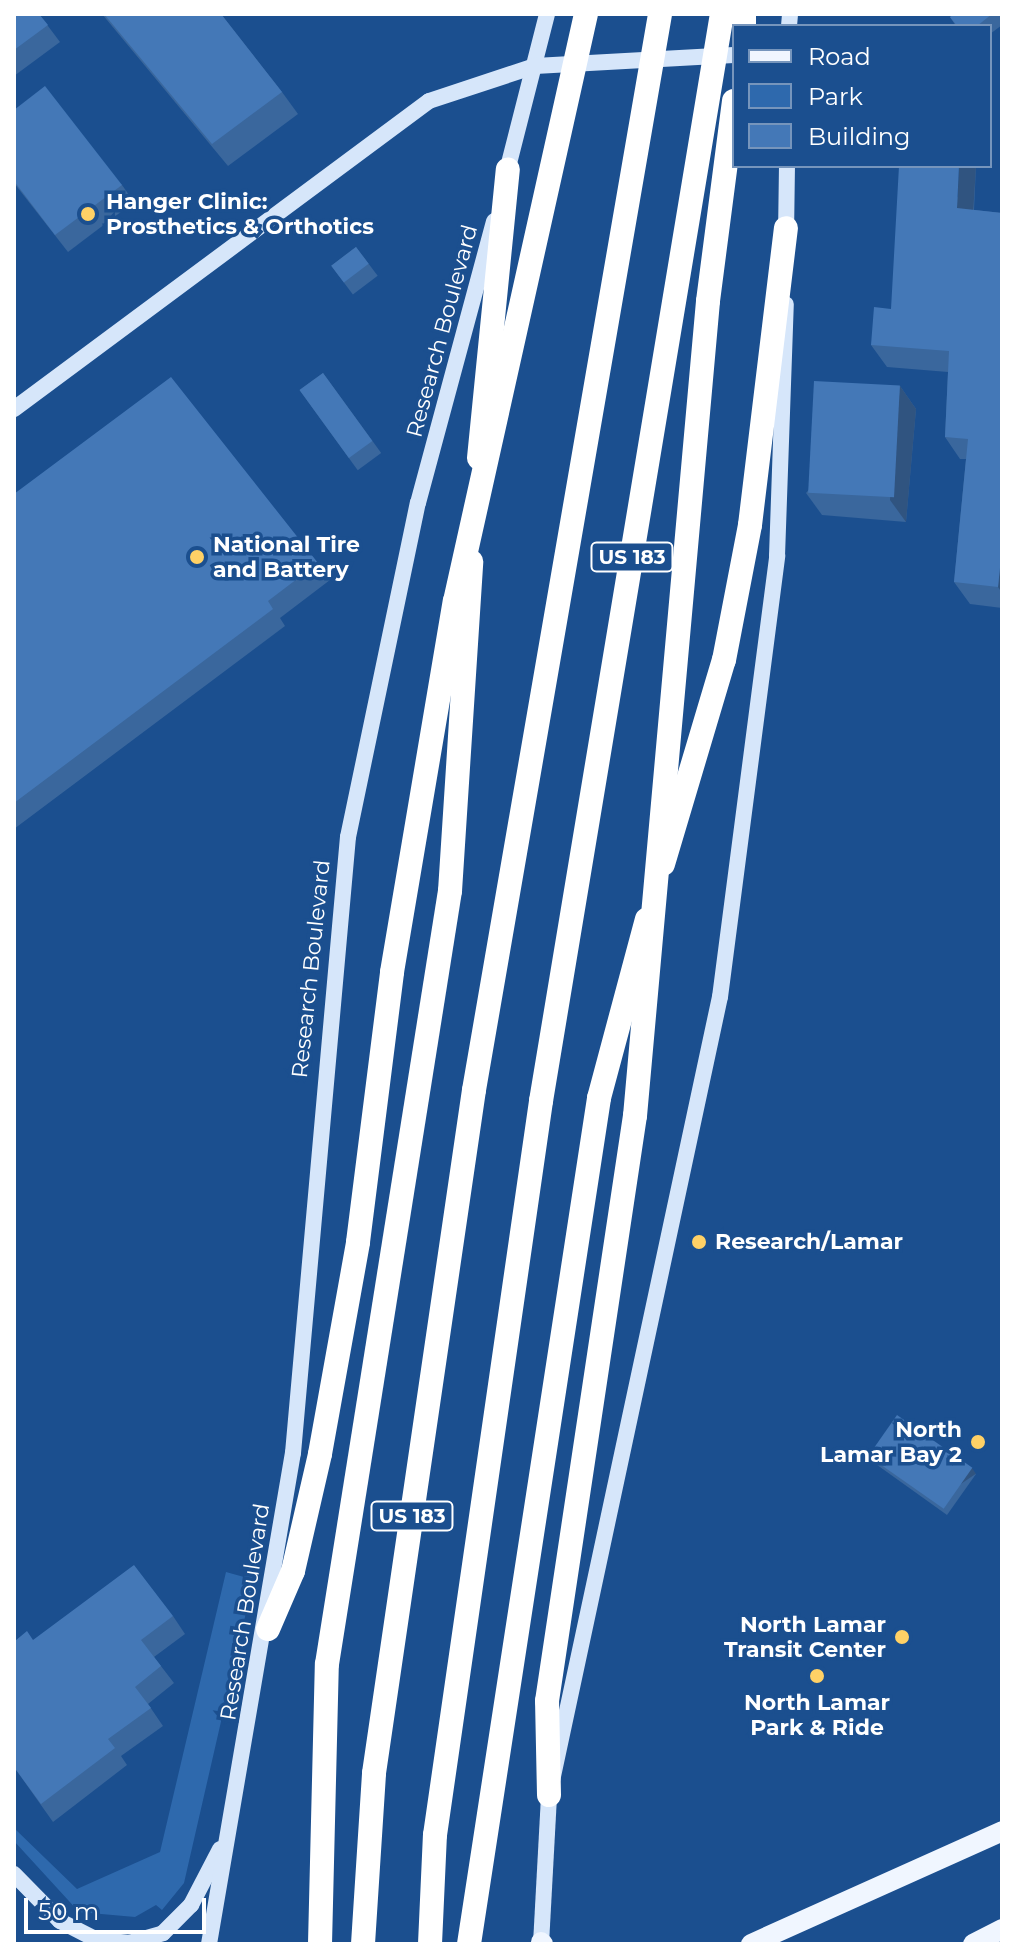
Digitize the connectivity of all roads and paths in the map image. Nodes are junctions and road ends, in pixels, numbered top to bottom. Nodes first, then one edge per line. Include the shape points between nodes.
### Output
1 (547, 14) edge
2 (586, 14) edge
3 (660, 14) edge
4 (722, 14) edge
5 (732, 55) edge
6 (535, 66) junction
7 (732, 116) edge
8 (787, 168) edge
9 (508, 169) junction
10 (786, 228) junction
11 (14, 409) edge
12 (268, 1629) junction
13 (549, 1795) junction
14 (229, 1829) junction
15 (1002, 1831) edge
16 (14, 1874) edge
17 (216, 1903) junction
18 (1002, 1929) edge
19 (542, 1943) edge
20 (209, 1944) edge
21 (221, 1944) edge
22 (320, 1944) edge
23 (363, 1944) edge
24 (430, 1944) edge
25 (469, 1944) edge
26 (751, 1944) edge
27 (973, 1944) edge

1 - 6 main road, Research Boulevard
2 - 12 highway, bridge via 455,601 392,972 358,1242 320,1454 293,1571
3 - 23 highway, US 183, bridge via 474,1090 374,1773
4 - 24 highway, US 183, bridge via 541,1101 435,1835
5 - 6 main road
6 - 9 main road, Research Boulevard
6 - 11 main road via 472,82 387,128
7 - 13 highway, bridge via 708,301 635,1116 547,1701
8 - 10 main road
9 - 12 main road, Research Boulevard via 418,503 348,837 323,1057 293,1453
9 - 22 highway via 486,374 450,891 327,1664
10 - 13 main road via 777,556 720,997
10 - 25 highway via 750,525 724,660 599,1098
12 - 14 main road, Research Boulevard
13 - 19 main road
14 - 16 main road via 191,1905 163,1933 129,1943 97,1940 60,1921
14 - 17 main road, Research Boulevard
15 - 26 main road
17 - 20 main road, Research Boulevard
17 - 21 main road
18 - 27 main road

